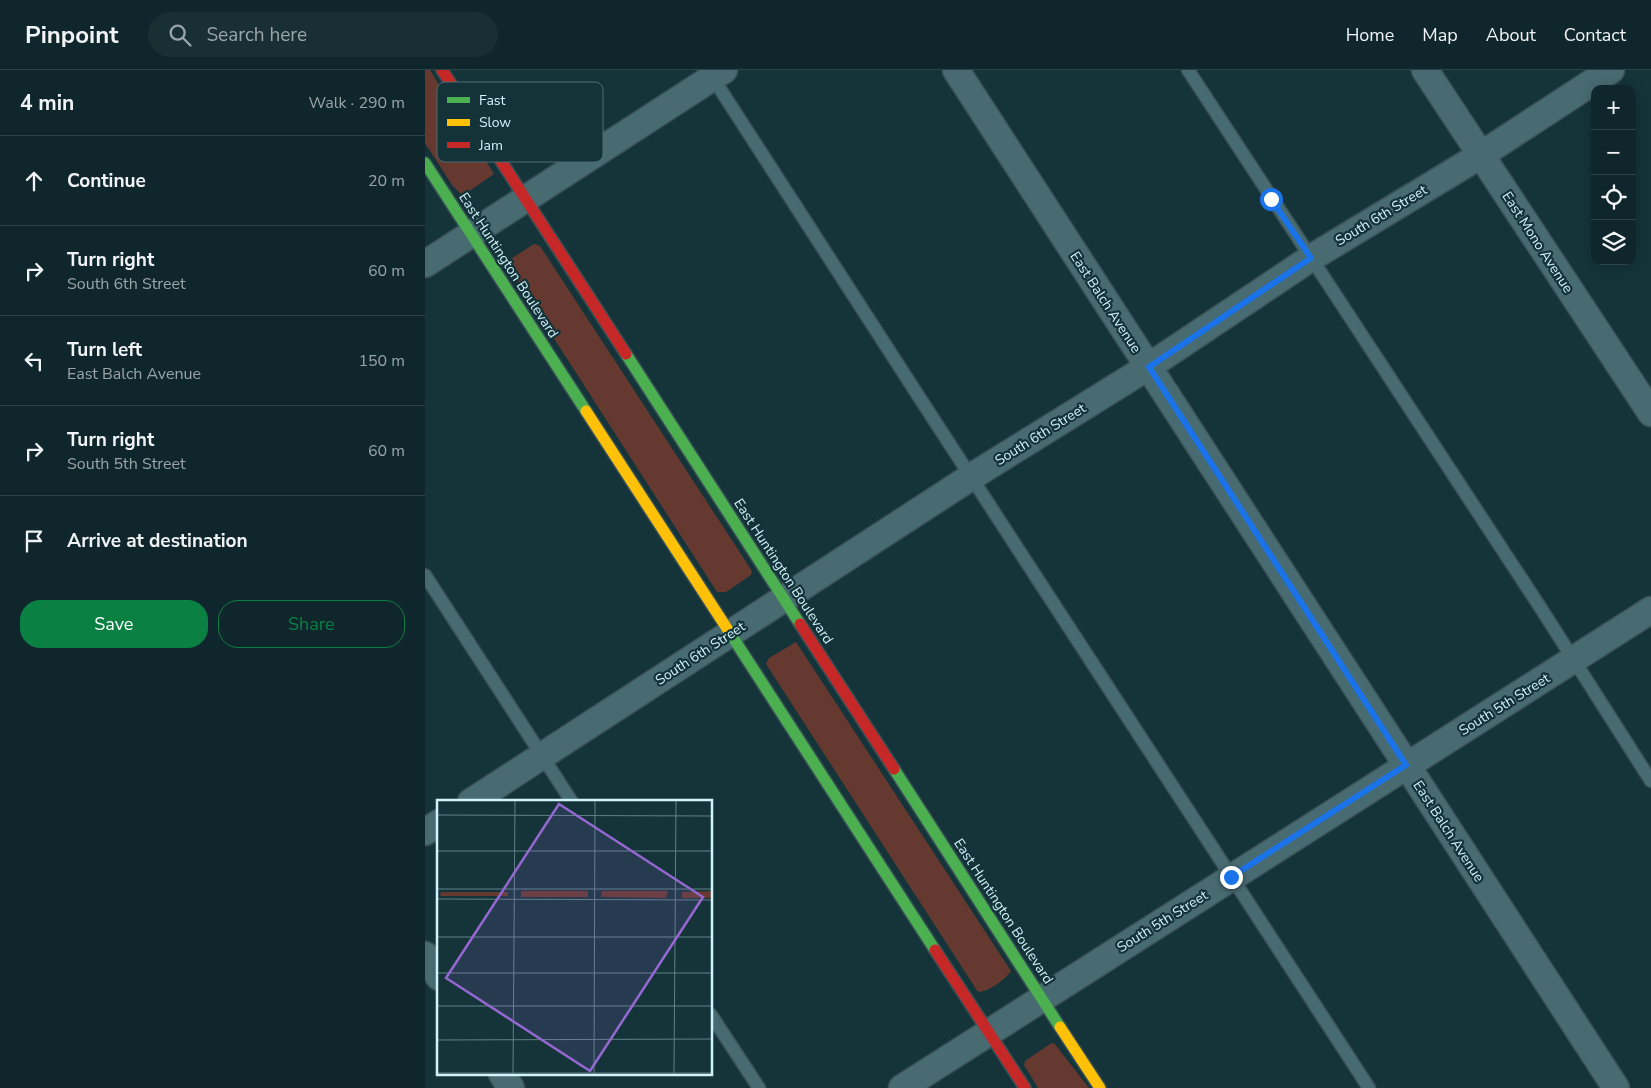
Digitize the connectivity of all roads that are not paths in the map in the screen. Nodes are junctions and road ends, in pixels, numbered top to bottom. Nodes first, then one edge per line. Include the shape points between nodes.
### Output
1 (442, 70) edge
2 (956, 70) edge
3 (1188, 70) edge
4 (1425, 70) edge
5 (1611, 70) edge
6 (715, 72) edge
7 (450, 82) edge
8 (603, 146) edge
9 (1481, 155) junction
10 (502, 162) edge
11 (579, 162) edge
12 (425, 163) edge
13 (525, 198) junction
14 (471, 234) junction
15 (1311, 258) junction
16 (425, 264) edge
17 (1149, 367) junction
18 (1651, 413) edge
19 (971, 477) junction
20 (425, 575) edge
21 (785, 599) junction
22 (1651, 610) edge
23 (730, 633) junction
24 (1573, 659) junction
25 (542, 756) junction
26 (1406, 765) junction
27 (1651, 781) edge
28 (474, 800) edge
29 (570, 800) edge
30 (437, 824) edge
31 (425, 832) edge
32 (1231, 877) junction
33 (425, 955) edge
34 (437, 974) edge
35 (1041, 998) junction
36 (713, 1018) edge
37 (988, 1032) junction
38 (503, 1076) edge
39 (511, 1088) edge
40 (759, 1088) edge
41 (901, 1088) edge
42 (1025, 1088) edge
43 (1100, 1088) edge
44 (1369, 1088) edge
45 (1616, 1088) edge

1 - 7 street, East Huntington Boulevard
2 - 17 street, East Balch Avenue
3 - 15 lane
4 - 9 street, East Mono Avenue
5 - 9 street, South 6th Street
6 - 8 street
6 - 19 lane
9 - 15 street, South 6th Street
9 - 18 street, East Mono Avenue
10 - 13 street, East Huntington Boulevard
11 - 13 street
12 - 14 street, East Huntington Boulevard
13 - 14 street
13 - 21 street, East Huntington Boulevard
14 - 16 street
14 - 23 street, East Huntington Boulevard
15 - 17 street, South 6th Street
15 - 24 lane
17 - 19 street, South 6th Street
17 - 26 street, East Balch Avenue
19 - 21 street, South 6th Street
19 - 32 lane
20 - 25 lane
21 - 23 street, South 6th Street
21 - 35 street, East Huntington Boulevard
22 - 24 street, South 5th Street
23 - 25 street, South 6th Street
23 - 37 street, East Huntington Boulevard
24 - 26 street, South 5th Street
24 - 27 lane
25 - 28 street, South 6th Street
25 - 29 lane
26 - 32 street, South 5th Street
26 - 45 street, East Balch Avenue
30 - 31 street
32 - 35 street, South 5th Street
32 - 44 lane
33 - 34 street
35 - 37 street, South 5th Street
35 - 43 street, East Huntington Boulevard
36 - 40 lane
37 - 41 street, South 5th Street
37 - 42 street, East Huntington Boulevard
38 - 39 street

